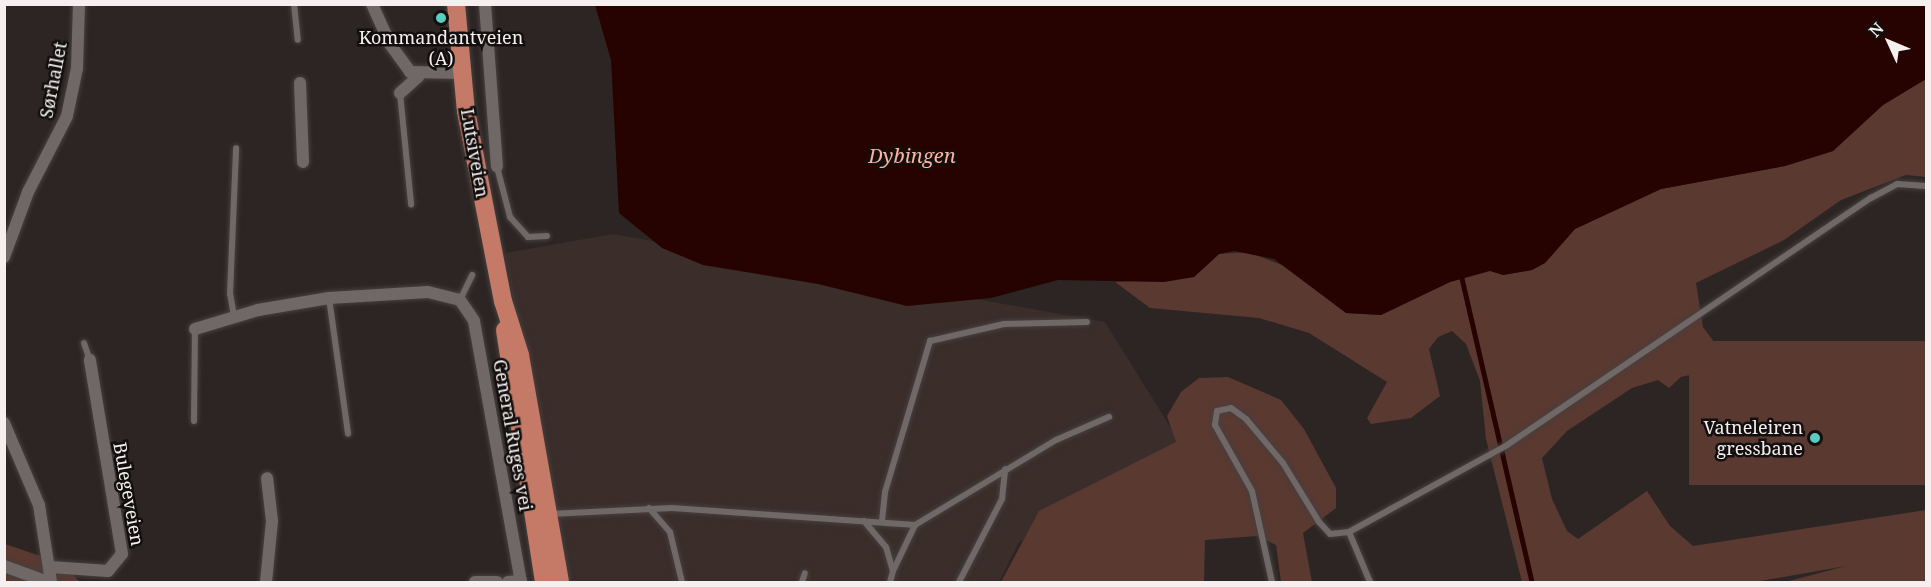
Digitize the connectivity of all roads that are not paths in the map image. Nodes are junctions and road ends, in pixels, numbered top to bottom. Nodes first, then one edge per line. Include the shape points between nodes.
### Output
1 (79, 4) edge
2 (294, 4) edge
3 (372, 4) edge
4 (456, 4) edge
5 (485, 4) edge
6 (298, 40) dead end
7 (462, 73) junction
8 (419, 76) junction
9 (300, 83) dead end
10 (400, 93) joint
11 (236, 148) dead end
12 (303, 162) dead end
13 (497, 167) joint
14 (1926, 186) edge
15 (411, 204) dead end
16 (548, 236) dead end
17 (4, 257) edge
18 (472, 275) dead end
19 (330, 298) junction
20 (460, 300) junction
21 (234, 316) junction
22 (1087, 322) dead end
23 (195, 329) joint
24 (84, 343) dead end
25 (90, 360) joint
26 (1108, 417) dead end
27 (194, 421) dead end
28 (4, 423) edge
29 (348, 434) dead end
30 (1005, 469) junction
31 (267, 478) dead end
32 (649, 508) junction
33 (541, 515) junction
34 (864, 520) junction
35 (882, 521) junction
36 (915, 525) junction
37 (1349, 532) junction
38 (4, 566) edge
39 (50, 567) junction
40 (893, 571) junction
41 (805, 573) dead end
42 (50, 582) edge
43 (266, 582) edge
44 (475, 582) edge
45 (497, 582) edge
46 (517, 582) edge
47 (544, 582) edge
48 (560, 582) edge
49 (682, 582) edge
50 (802, 582) edge
51 (890, 582) edge
52 (959, 582) edge
53 (1272, 582) edge
54 (1370, 582) edge

1 - 17 street, Sørhallet via 77,68 67,116 28,192
2 - 6 lane
3 - 8 street via 390,44
4 - 7 main road, Lutsiveien
5 - 13 street
7 - 8 street
7 - 33 main road, Lutsiveien via 503,301 512,401
8 - 10 street
9 - 12 street
10 - 15 lane
11 - 21 lane via 230,294
13 - 16 lane via 510,217 528,237
14 - 37 lane via 1896,184 1871,198 1507,445
18 - 20 lane
19 - 20 street via 428,292
19 - 21 street
19 - 29 lane
20 - 46 street, General Ruges vei via 474,321
21 - 23 street
22 - 35 lane via 1004,324 930,341 885,492
23 - 27 lane
24 - 25 lane
25 - 39 street, Bulegeveien via 122,554 108,571
26 - 30 lane
28 - 39 street via 39,505
30 - 36 lane
30 - 52 lane via 1002,499
31 - 43 street via 272,520
32 - 33 lane
32 - 34 lane
32 - 49 lane via 670,532
33 - 47 main road, Lutsiveien
33 - 48 main road, Lutsiveien
34 - 35 lane
34 - 40 lane via 886,547
35 - 36 lane
36 - 40 lane
37 - 53 lane via 1330,534 1284,463 1246,419 1231,408 1217,411 1215,425 1252,491
37 - 54 lane
38 - 42 street
39 - 42 street
40 - 51 lane
41 - 50 lane
44 - 45 street

